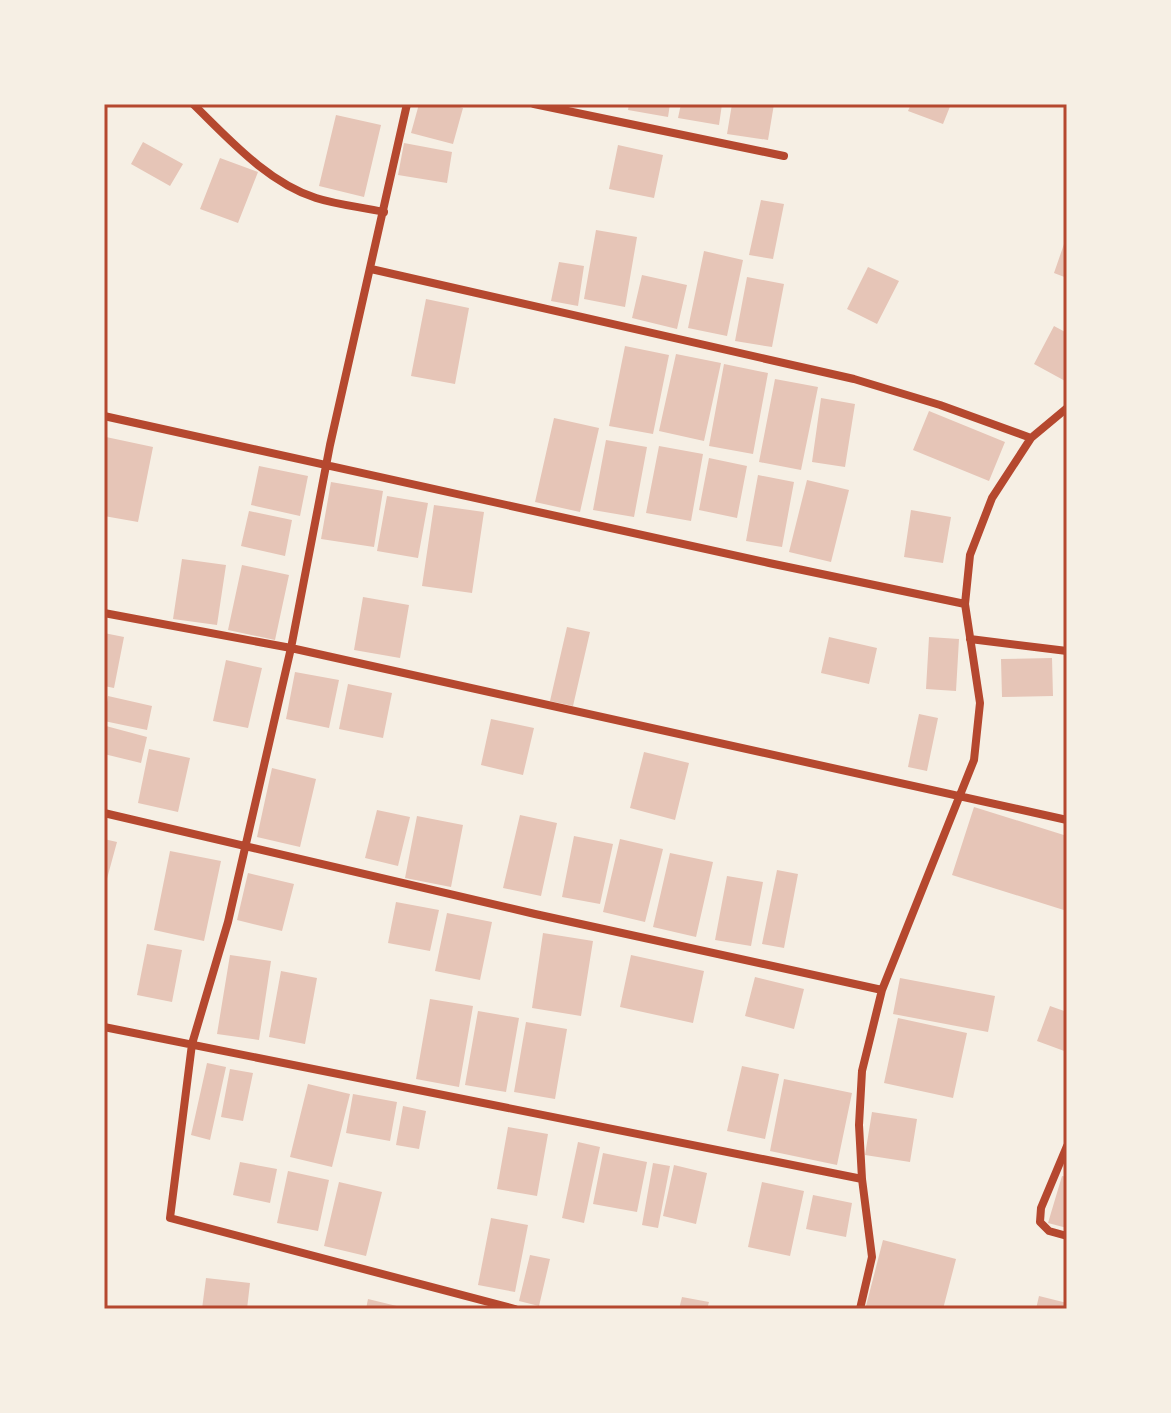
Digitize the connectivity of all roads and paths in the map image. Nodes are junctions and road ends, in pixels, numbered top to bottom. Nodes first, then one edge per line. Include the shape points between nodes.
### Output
1 (193, 104) edge
2 (407, 104) edge
3 (534, 104) edge
4 (784, 156) dead end
5 (384, 212) junction
6 (371, 269) junction
7 (1067, 409) edge
8 (104, 416) edge
9 (1031, 438) junction
10 (327, 466) junction
11 (965, 604) junction
12 (104, 613) edge
13 (970, 639) junction
14 (291, 648) junction
15 (1067, 651) edge
16 (961, 796) junction
17 (104, 813) edge
18 (1067, 820) edge
19 (244, 847) junction
20 (882, 990) junction
21 (104, 1027) edge
22 (192, 1044) junction
23 (1067, 1146) edge
24 (862, 1179) junction
25 (1067, 1236) edge
26 (515, 1309) edge
27 (860, 1309) edge

1 - 5 street via 236,148 275,176 315,198
2 - 5 street
3 - 4 street
5 - 6 street
6 - 9 street via 854,379
6 - 10 street
7 - 9 street
8 - 10 street
9 - 11 street via 992,498 970,555
10 - 11 street
10 - 14 street
11 - 13 street
12 - 14 street
13 - 15 street
13 - 16 street via 980,703 974,760
14 - 16 street
14 - 19 street
16 - 18 street
16 - 20 street
17 - 19 street
19 - 20 street
19 - 22 street
20 - 24 street via 862,1071
21 - 22 street
22 - 24 street
22 - 26 street via 170,1218
23 - 25 street via 1040,1222
24 - 27 street via 872,1257

